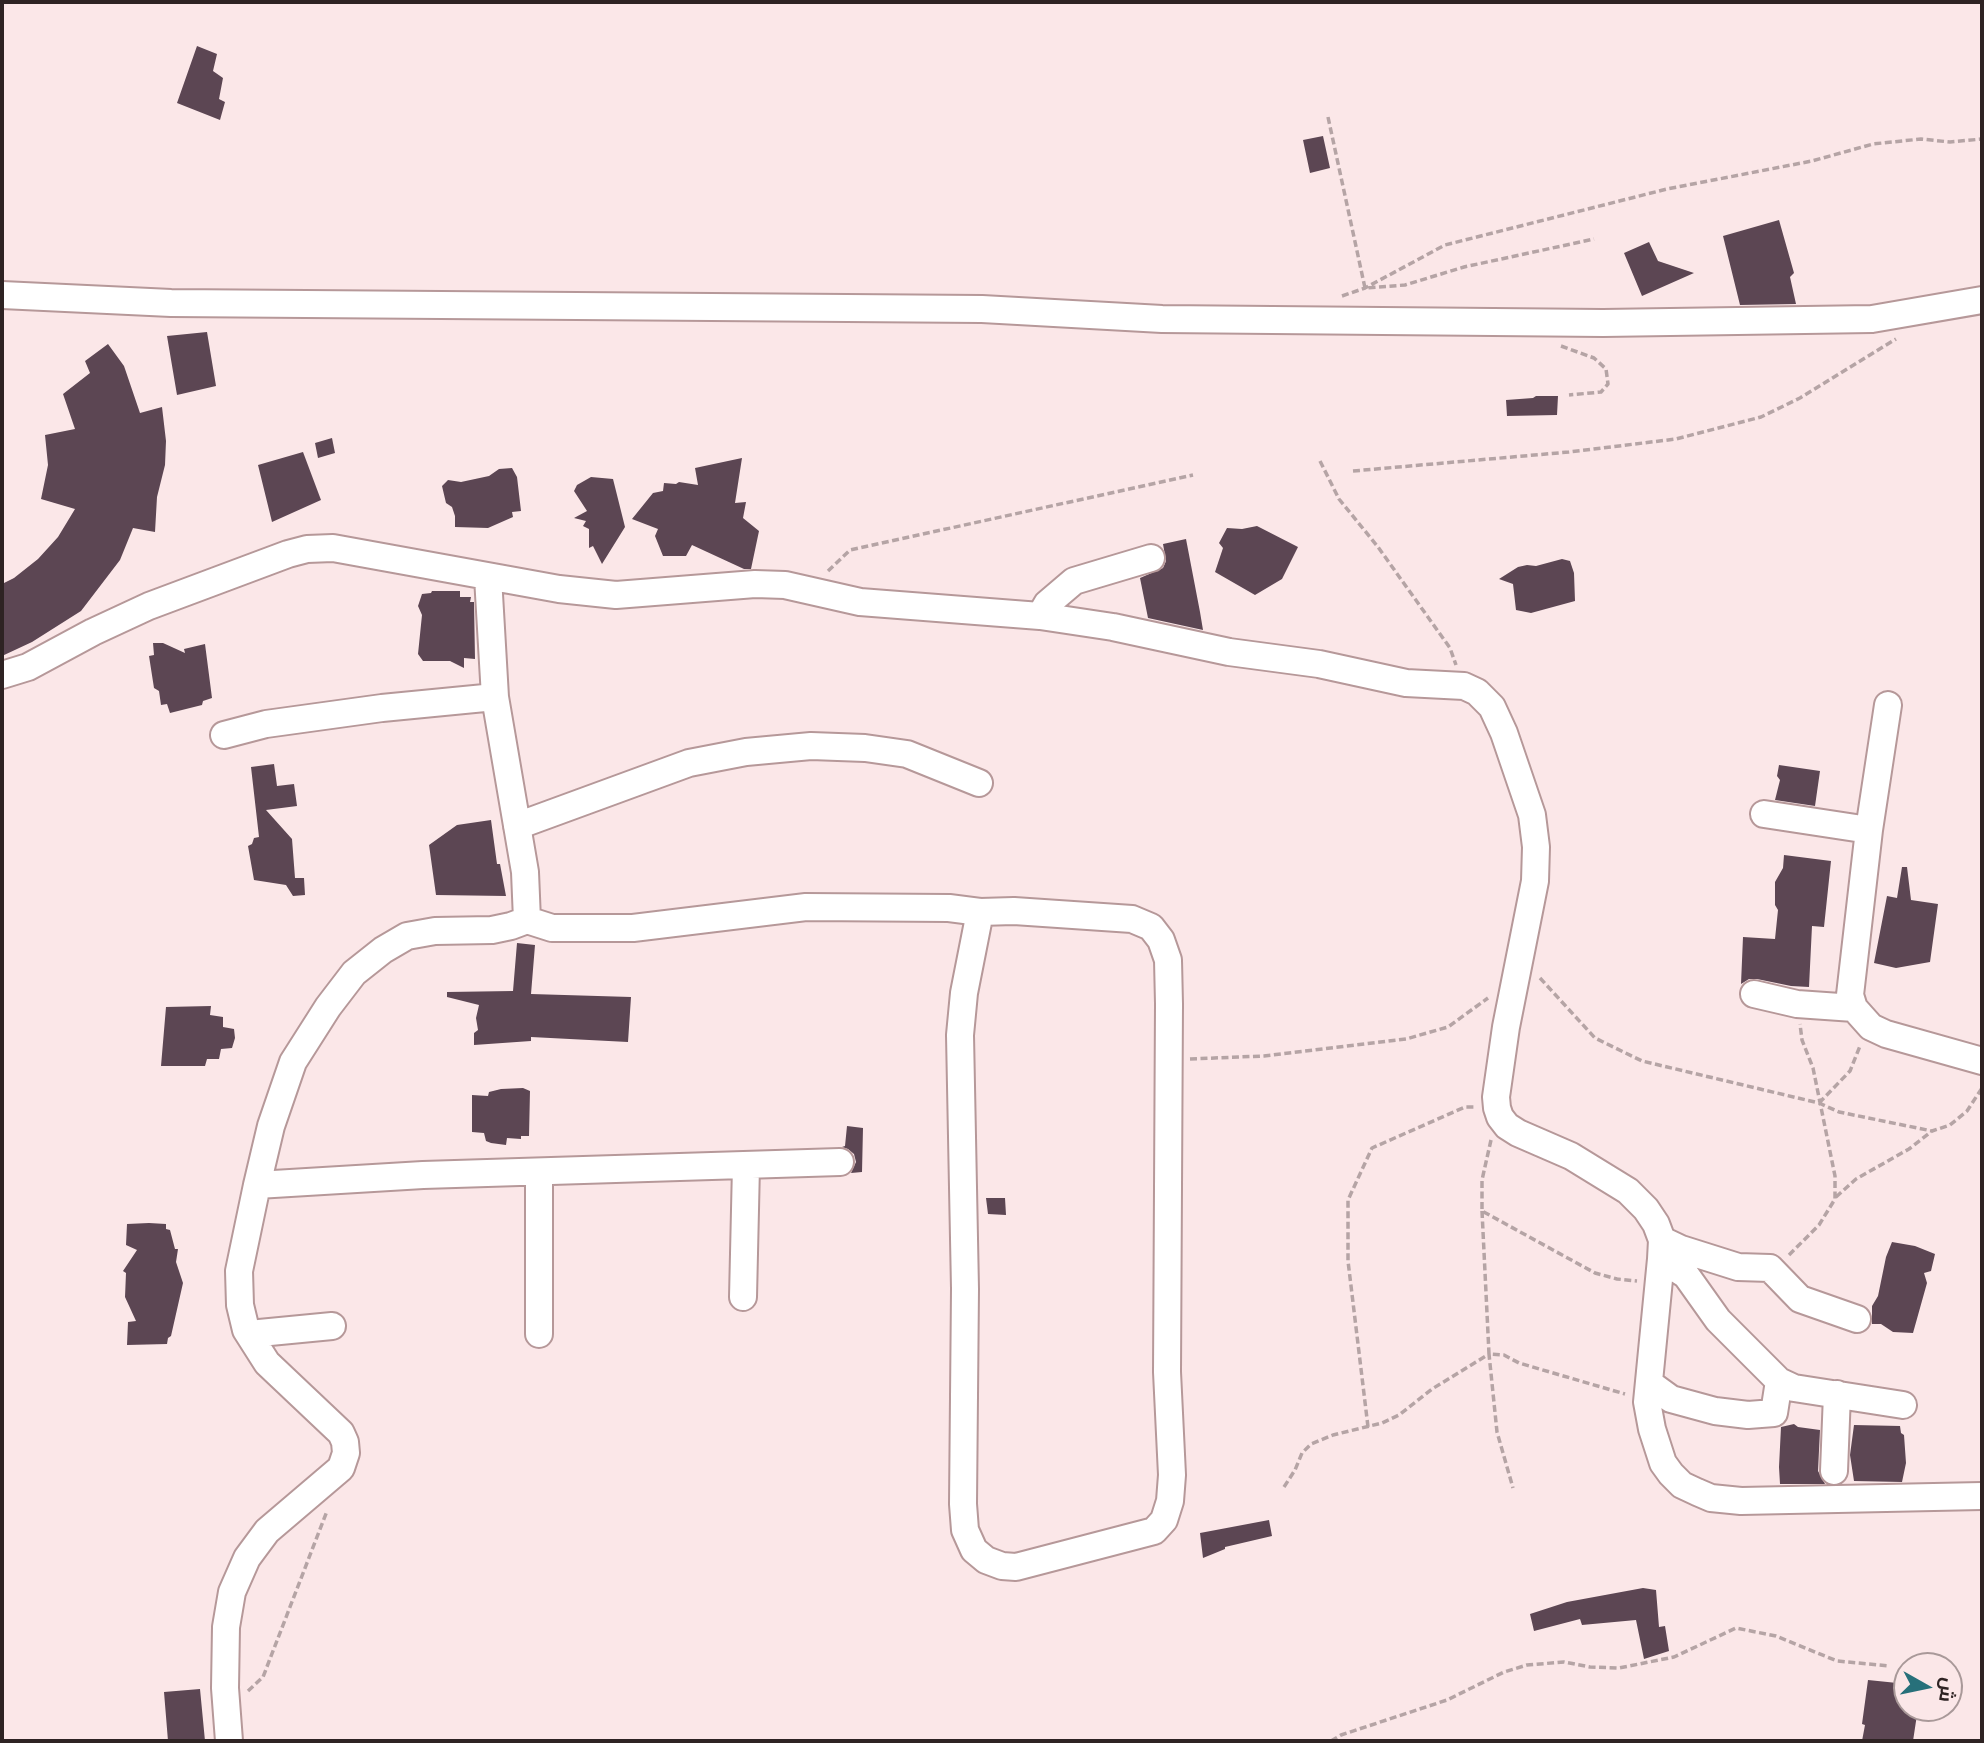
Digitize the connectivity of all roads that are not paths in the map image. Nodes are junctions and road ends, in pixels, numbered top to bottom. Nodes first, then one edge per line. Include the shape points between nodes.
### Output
1 (2, 295) edge
2 (1982, 300) edge
3 (1151, 558) dead end
4 (488, 577) junction
5 (1040, 616) junction
6 (2, 675) edge
7 (495, 697) junction
8 (1888, 705) dead end
9 (224, 735) dead end
10 (979, 783) dead end
11 (1764, 814) dead end
12 (517, 826) junction
13 (1869, 830) junction
14 (980, 912) junction
15 (527, 920) junction
16 (1754, 995) dead end
17 (1863, 1018) junction
18 (1982, 1061) edge
19 (840, 1162) dead end
20 (746, 1166) junction
21 (539, 1172) junction
22 (257, 1185) junction
23 (1661, 1259) junction
24 (743, 1297) dead end
25 (1857, 1320) dead end
26 (332, 1326) dead end
27 (249, 1334) junction
28 (538, 1334) dead end
29 (1779, 1381) junction
30 (1648, 1393) junction
31 (1836, 1394) junction
32 (1903, 1405) dead end
33 (1834, 1471) dead end
34 (1982, 1496) edge
35 (229, 1741) edge

1 - 2 street via 171,303 982,309 1162,319 1604,323 1872,319
3 - 5 street via 1074,580
4 - 5 street via 616,595 755,584 808,589 860,602
4 - 6 street via 333,548 307,550 149,606 28,667
4 - 7 street
5 - 23 street via 1406,683 1464,686 1492,707 1532,814 1536,847 1535,881 1506,1027 1497,1108 1507,1126 1518,1133 1571,1156 1629,1191 1656,1224
7 - 9 street via 267,724
7 - 12 street
8 - 13 street
10 - 12 street via 906,754 865,748 811,746 746,752 689,763
11 - 13 street
12 - 15 street via 526,872
13 - 17 street via 1850,995
14 - 14 street via 1132,919 1151,926 1168,960 1170,1501 1164,1520 1154,1531 1016,1567 986,1560 974,1550 965,1530 963,1504 960,1035
14 - 15 street via 806,907 633,928 552,928
15 - 22 street via 492,930 407,936 354,973 293,1062
16 - 17 street
17 - 18 street via 1886,1034
19 - 20 street
20 - 21 street
20 - 24 street
21 - 22 street
21 - 28 street
22 - 27 street via 239,1271 240,1306
23 - 25 street via 1681,1250 1738,1267 1770,1268 1800,1299
23 - 29 street via 1686,1275 1718,1320
23 - 30 street
26 - 27 street
27 - 35 street via 267,1363 341,1433 346,1453 341,1468 267,1531 247,1558 232,1592 226,1627
29 - 30 street via 1774,1413 1715,1412
29 - 31 street
30 - 34 street via 1651,1429 1671,1474 1682,1485 1711,1498 1763,1502
31 - 32 street
31 - 33 street

